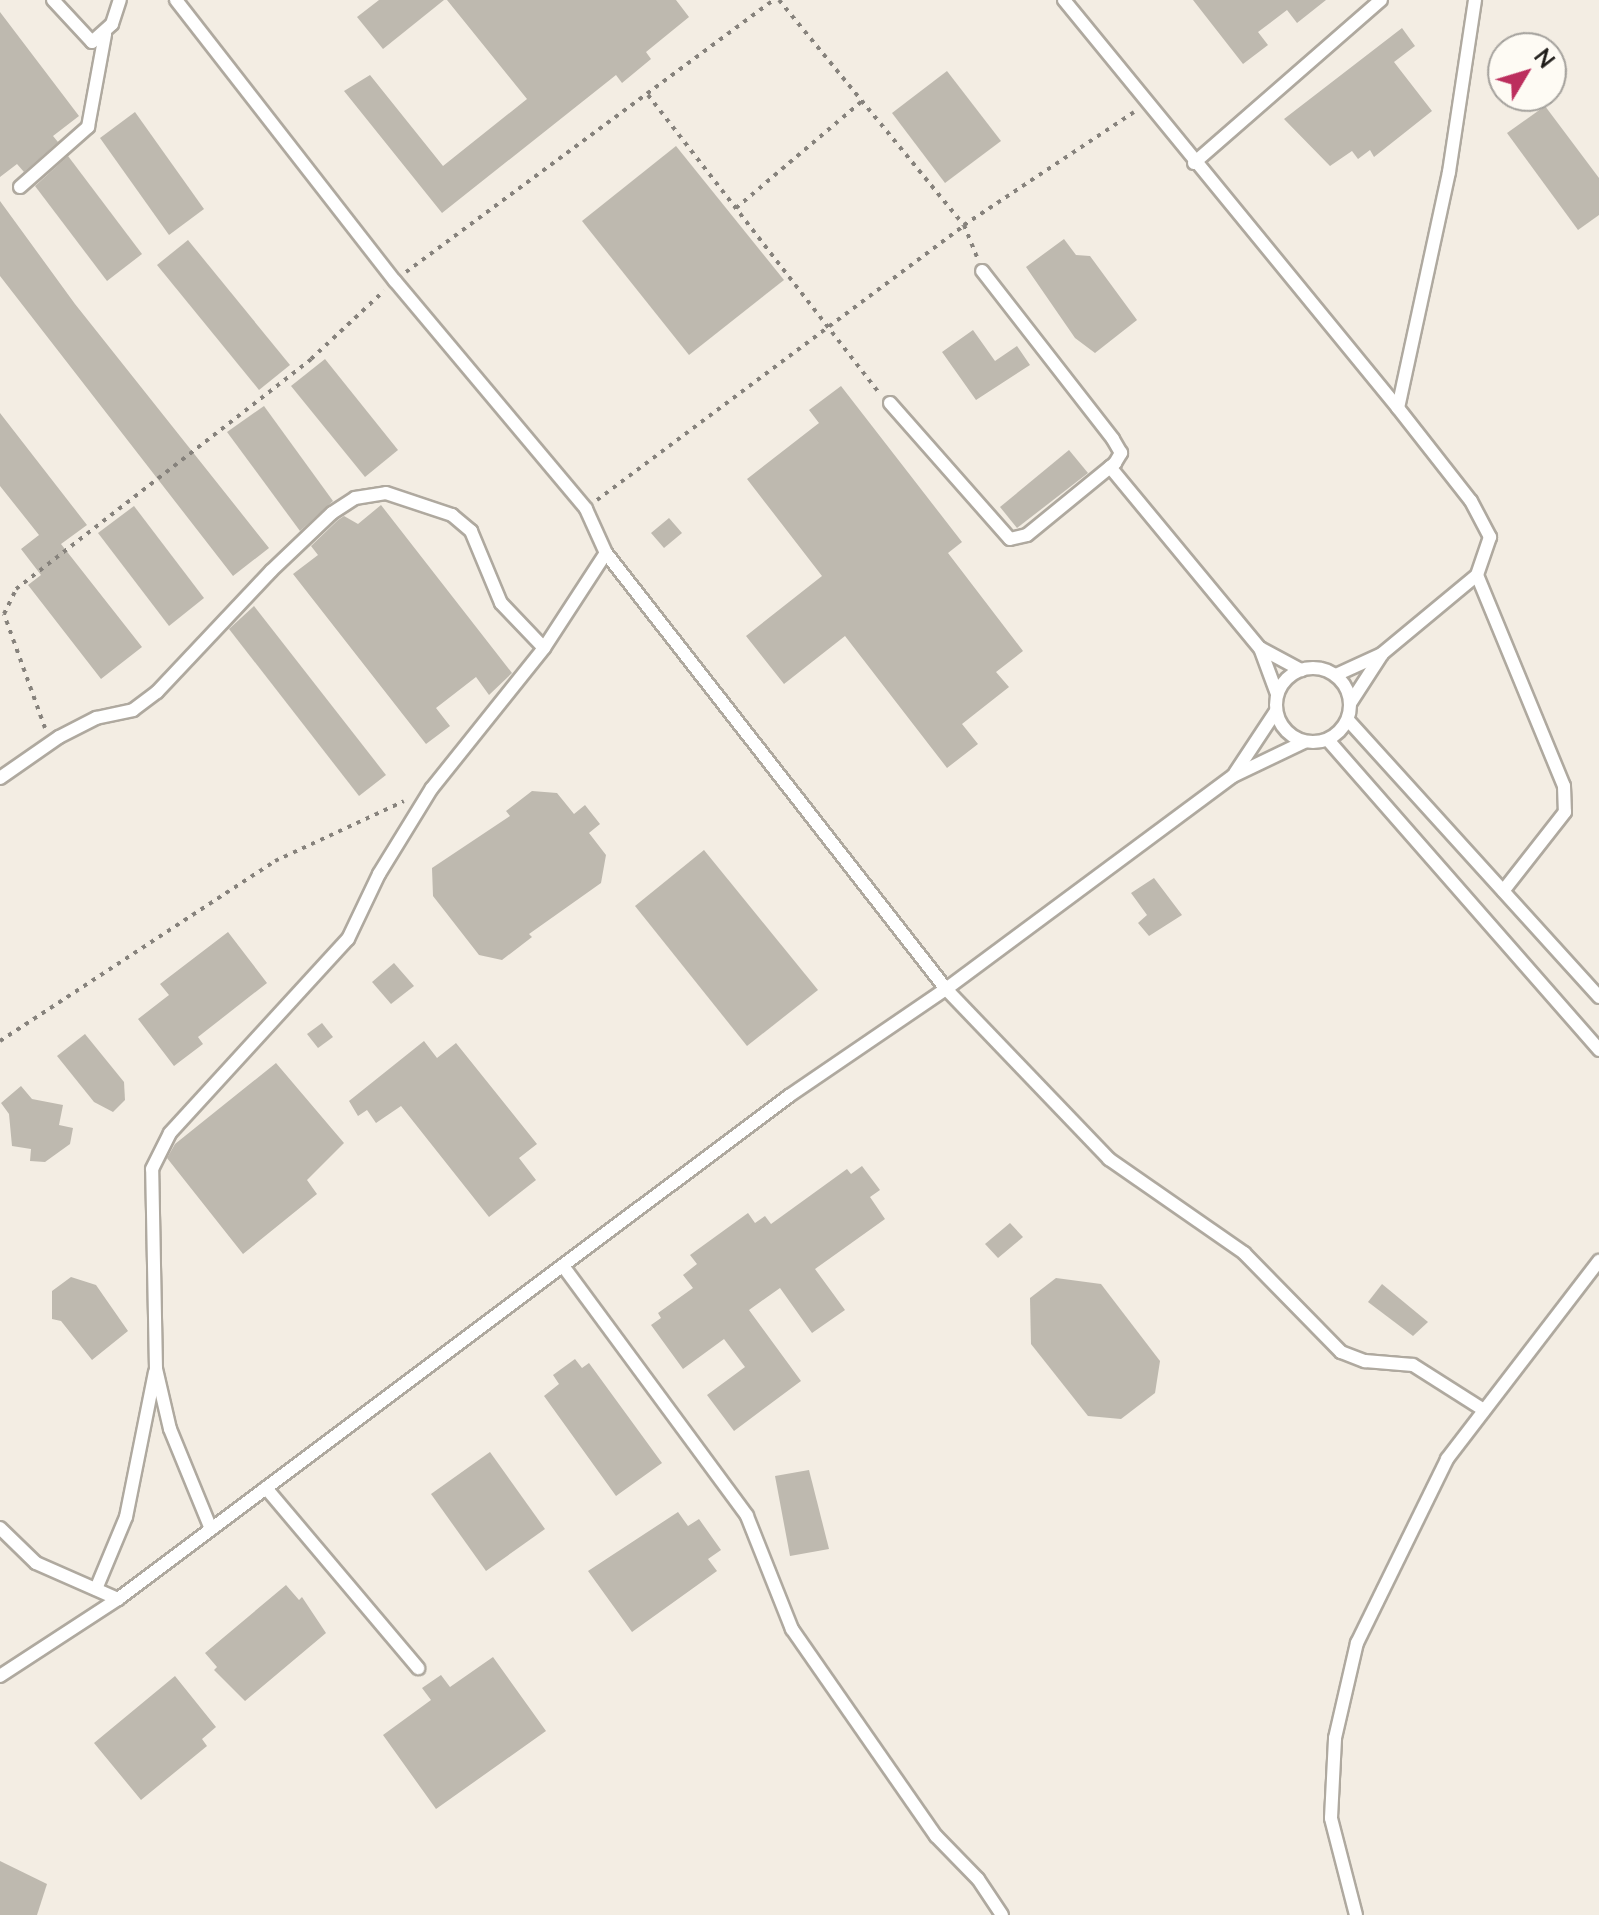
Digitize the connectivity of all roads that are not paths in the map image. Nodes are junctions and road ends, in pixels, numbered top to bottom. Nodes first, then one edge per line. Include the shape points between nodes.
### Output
1 (53, 0) edge
2 (120, 0) edge
3 (176, 0) edge
4 (1064, 0) edge
5 (1381, 0) edge
6 (1475, 0) edge
7 (105, 34) junction
8 (1194, 163) junction
9 (20, 187) dead end
10 (982, 271) road end
11 (890, 403) road end
12 (1398, 408) junction
13 (1110, 467) junction
14 (606, 553) junction
15 (1477, 575) junction
16 (544, 648) junction
17 (1260, 648) junction
18 (1382, 654) junction
19 (1301, 670) junction
20 (1336, 675) junction
21 (1277, 694) junction
22 (1351, 702) junction
23 (1276, 711) junction
24 (1348, 720) junction
25 (1328, 740) junction
26 (1304, 742) junction
27 (1233, 776) junction
28 (0, 778) edge
29 (1503, 891) junction
30 (946, 989) junction
31 (1599, 997) edge
32 (1599, 1050) edge
33 (1599, 1261) edge
34 (563, 1266) junction
35 (156, 1369) junction
36 (1484, 1410) junction
37 (266, 1488) junction
38 (0, 1528) edge
39 (211, 1529) junction
40 (96, 1589) junction
41 (118, 1599) junction
42 (418, 1668) dead end
43 (0, 1676) edge
44 (1002, 1915) edge
45 (1356, 1915) edge

1 - 7 lane via 92,42
2 - 7 lane
3 - 14 lane via 395,281 586,509
4 - 8 lane
5 - 8 lane
6 - 12 lane via 1446,186
7 - 9 lane via 88,127
8 - 12 lane
10 - 13 lane via 1113,439 1121,453
11 - 13 lane via 1010,539 1027,535
12 - 15 lane via 1471,501 1490,537
13 - 17 lane
14 - 16 lane
14 - 30 lane
15 - 18 lane
15 - 29 lane via 1564,786 1565,812
16 - 28 lane via 501,603 471,531 452,515 386,493 355,498 271,571 157,692 133,710 96,718
16 - 35 lane via 432,788 379,874 348,939 170,1133 152,1169
17 - 19 lane
17 - 21 lane
18 - 20 lane
18 - 22 lane
19 - 20 lane via 1313,667
19 - 21 lane
20 - 22 lane
21 - 23 lane
22 - 24 lane
23 - 26 lane via 1286,730
23 - 27 lane
24 - 25 lane
24 - 29 lane
25 - 26 lane
25 - 32 lane
26 - 27 lane
27 - 30 lane
29 - 31 lane
30 - 34 lane via 789,1096
30 - 36 lane via 1109,1159 1244,1253 1341,1352 1365,1361 1413,1365
33 - 36 lane
34 - 37 lane
34 - 44 lane via 747,1516 792,1629 936,1836 978,1879
35 - 39 lane via 170,1429
35 - 40 lane via 126,1517
36 - 45 lane via 1447,1459 1357,1643 1335,1738 1331,1818
37 - 39 lane
37 - 42 lane
38 - 40 lane via 36,1563
39 - 41 lane
40 - 41 lane
41 - 43 lane

